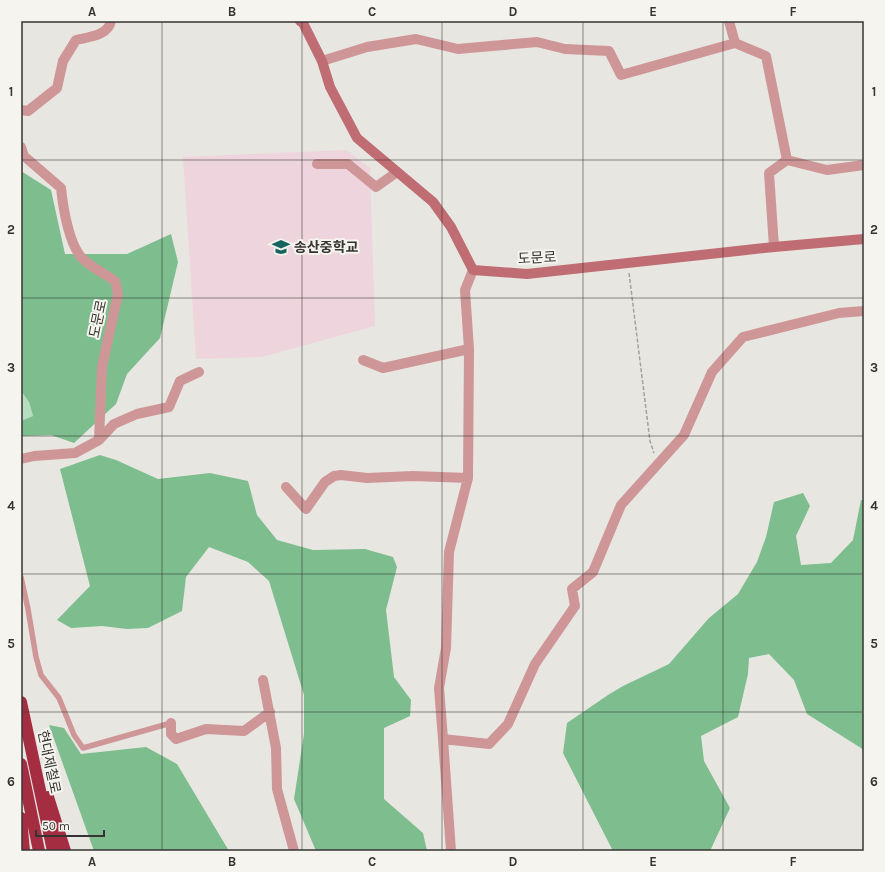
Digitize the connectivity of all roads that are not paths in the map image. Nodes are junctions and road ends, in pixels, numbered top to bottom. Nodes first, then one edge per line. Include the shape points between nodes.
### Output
1 (111, 21) edge
2 (300, 21) edge
3 (729, 21) edge
4 (735, 43) junction
5 (322, 61) junction
6 (21, 110) edge
7 (21, 147) edge
8 (788, 160) junction
9 (317, 164) dead end
10 (864, 165) edge
11 (397, 172) junction
12 (864, 239) edge
13 (774, 247) junction
14 (474, 270) junction
15 (864, 311) edge
16 (469, 349) junction
17 (363, 360) dead end
18 (199, 372) dead end
19 (99, 440) junction
20 (21, 459) edge
21 (468, 478) junction
22 (286, 487) dead end
23 (21, 577) edge
24 (263, 680) dead end
25 (22, 706) edge
26 (270, 712) junction
27 (171, 723) joint
28 (443, 739) junction
29 (21, 764) edge
30 (21, 818) edge
31 (24, 851) edge
32 (39, 851) edge
33 (53, 851) edge
34 (65, 851) edge
35 (294, 851) edge
36 (451, 851) edge

1 - 6 street via 111,25 103,34 76,40 63,61 57,88 28,111
2 - 5 street
3 - 4 street
4 - 5 street via 621,75 609,51 565,49 537,42 458,49 416,39 367,47
4 - 8 street via 766,56
5 - 11 street via 330,87 357,138
7 - 19 street, 도문로 via 24,156 61,188 71,239 83,259 115,281 118,294 102,368
8 - 10 street via 827,170
8 - 13 street via 769,173
9 - 11 street via 348,164 376,186
11 - 14 street via 433,202 451,227
12 - 13 street, 도문로
13 - 14 street, 도문로 via 527,274
14 - 16 street via 465,290
15 - 28 street via 839,313 743,337 712,372 684,435 621,505 593,572 572,589 575,606 535,664 508,724 489,744
16 - 17 street via 383,368
16 - 21 street
18 - 19 street via 180,380 169,407 137,414 114,424
19 - 20 street via 75,453
21 - 22 street via 334,476 325,482 306,509
21 - 28 street via 449,552 446,648 439,688
23 - 27 lane via 40,675 59,698 74,735 84,748
24 - 26 street
25 - 33 highway, 현대제철로
25 - 34 highway
26 - 27 street via 244,731 206,728 176,739 171,734
26 - 35 street via 276,748 277,789
28 - 36 street
29 - 32 highway, 현대제철로
30 - 31 highway

